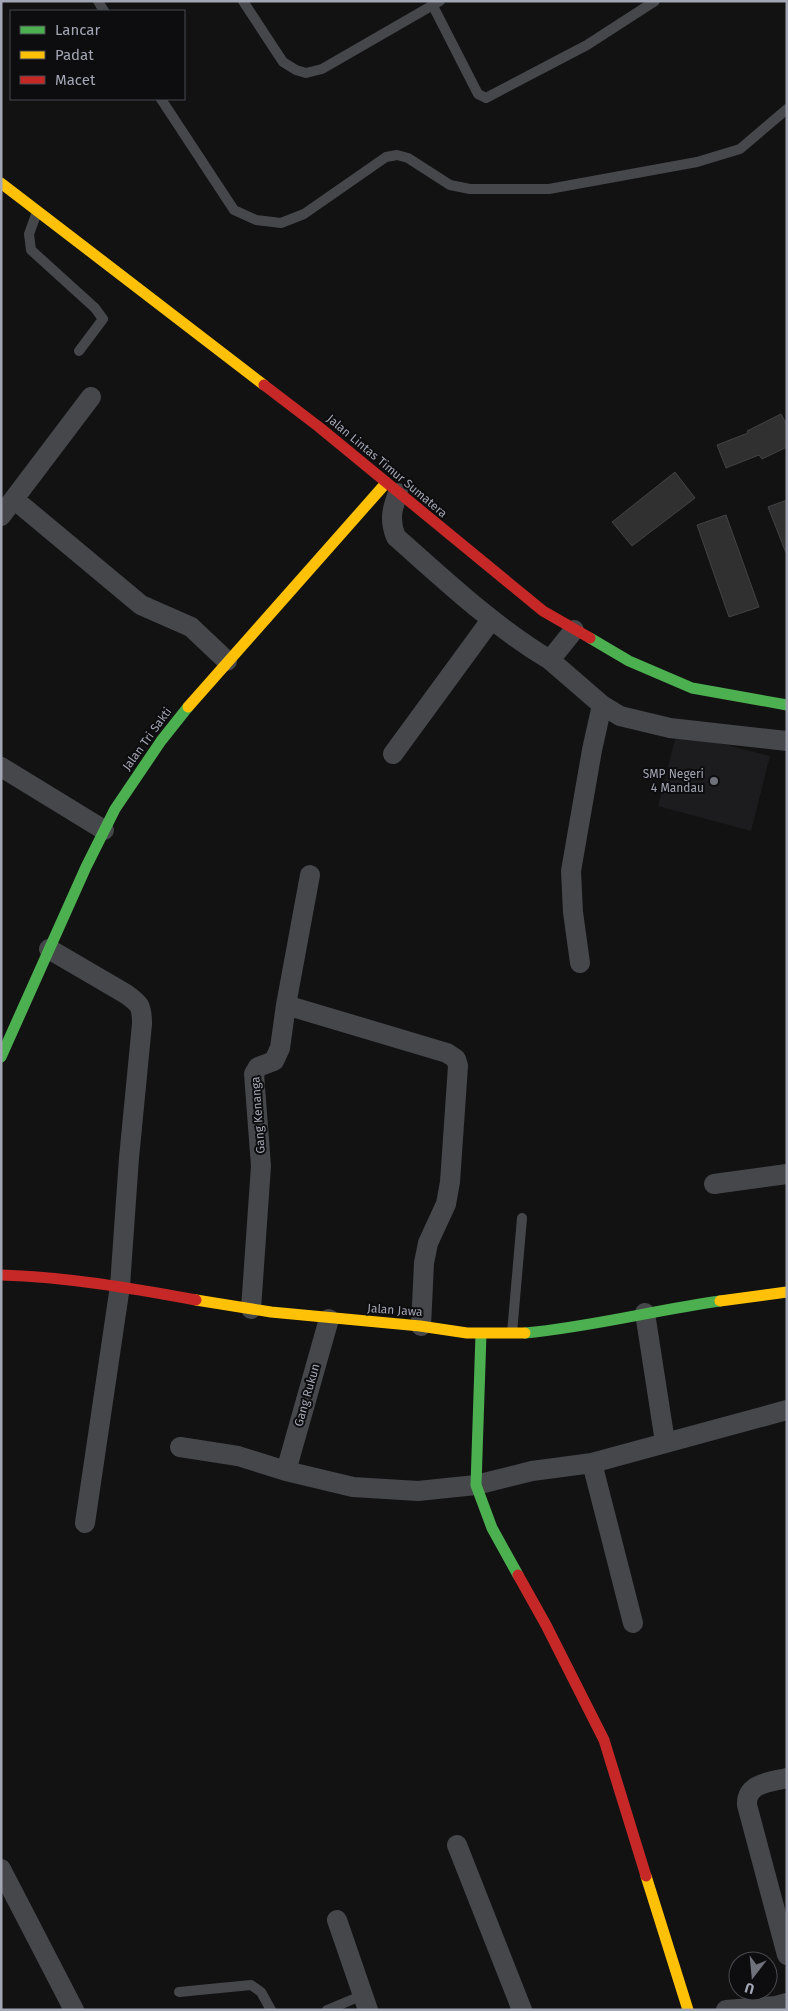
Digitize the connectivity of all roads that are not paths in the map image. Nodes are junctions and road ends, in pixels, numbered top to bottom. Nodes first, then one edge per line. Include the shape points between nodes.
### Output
1 (243, 1) edge
2 (656, 1) edge
3 (436, 4) edge
4 (163, 100) edge
5 (787, 109) edge
6 (1, 183) edge
7 (38, 212) junction
8 (79, 351) dead end
9 (91, 397) dead end
10 (392, 488) junction
11 (14, 500) junction
12 (1, 516) edge
13 (491, 620) junction
14 (574, 630) junction
15 (550, 660) junction
16 (227, 661) junction
17 (602, 705) junction
18 (787, 705) edge
19 (787, 741) edge
20 (393, 754) dead end
21 (1, 767) edge
22 (104, 830) junction
23 (310, 875) dead end
24 (49, 949) junction
25 (580, 963) dead end
26 (286, 1005) junction
27 (1, 1057) edge
28 (787, 1174) edge
29 (714, 1184) dead end
30 (522, 1218) dead end
31 (1, 1275) edge
32 (120, 1286) junction
33 (787, 1292) edge
34 (251, 1310) junction
35 (645, 1313) junction
36 (329, 1319) junction
37 (421, 1326) junction
38 (481, 1334) junction
39 (512, 1334) junction
40 (787, 1410) edge
41 (665, 1442) junction
42 (180, 1447) dead end
43 (592, 1463) junction
44 (286, 1471) junction
45 (476, 1485) junction
46 (85, 1523) dead end
47 (633, 1623) dead end
48 (787, 1778) edge
49 (457, 1845) dead end
50 (1, 1869) edge
51 (337, 1920) dead end
52 (787, 1955) edge
53 (179, 1992) dead end
54 (366, 2002) edge
55 (780, 2006) edge
56 (74, 2010) edge
57 (271, 2010) edge
58 (327, 2010) edge
59 (522, 2010) edge
60 (688, 2010) edge
61 (726, 2010) edge

1 - 3 lane via 283,62 306,73 322,69
2 - 3 lane via 587,45 486,98 478,94
4 - 5 lane via 234,210 256,220 281,224 304,214 386,157 408,158 450,185 470,189 549,189 697,162 740,149
6 - 7 main road, Jalan Lintas Timur Sumatera
7 - 8 lane via 29,234 31,250 103,319
7 - 10 main road, Jalan Lintas Timur Sumatera via 320,427
9 - 11 street
10 - 13 street via 392,526 396,537
10 - 14 main road, Jalan Lintas Timur Sumatera via 542,611
10 - 16 main road, Jalan Tri Sakti
11 - 12 street
11 - 16 street via 141,605 191,627
13 - 15 street
13 - 20 street
14 - 15 street
14 - 18 main road, Jalan Lintas Timur Sumatera via 629,662 692,688
15 - 17 street
16 - 22 main road, Jalan Tri Sakti via 161,741 115,808
17 - 19 street via 620,716 670,728
17 - 25 street via 571,870
21 - 22 street
22 - 24 main road, Jalan Tri Sakti
23 - 26 street, Gang Kenanga
24 - 27 main road, Jalan Tri Sakti
24 - 32 street via 126,994 138,1002 142,1010
26 - 34 street, Gang Kenanga via 277,1055 274,1060 258,1067 254,1074 261,1166
26 - 37 street via 447,1053 456,1059 450,1182 446,1204 428,1243
28 - 29 street
30 - 39 lane
31 - 32 main road, Jalan Jawa
32 - 34 main road, Jalan Jawa
32 - 46 street
33 - 35 main road, Jalan Jawa
34 - 36 main road, Jalan Jawa
35 - 39 main road, Jalan Jawa
35 - 41 street
36 - 37 main road, Jalan Jawa
36 - 44 street, Gang Rukun
37 - 38 main road, Jalan Jawa
38 - 39 main road, Jalan Jawa
38 - 45 main road
40 - 41 street
41 - 43 street
42 - 44 street via 238,1456
43 - 45 street via 532,1471
43 - 47 street
44 - 45 street via 353,1488 418,1491
45 - 60 main road via 492,1528 604,1740
48 - 52 street via 750,1790 747,1805
49 - 59 street
50 - 56 street
51 - 54 street
53 - 57 lane via 251,1985 261,1992
54 - 58 lane
55 - 61 street

